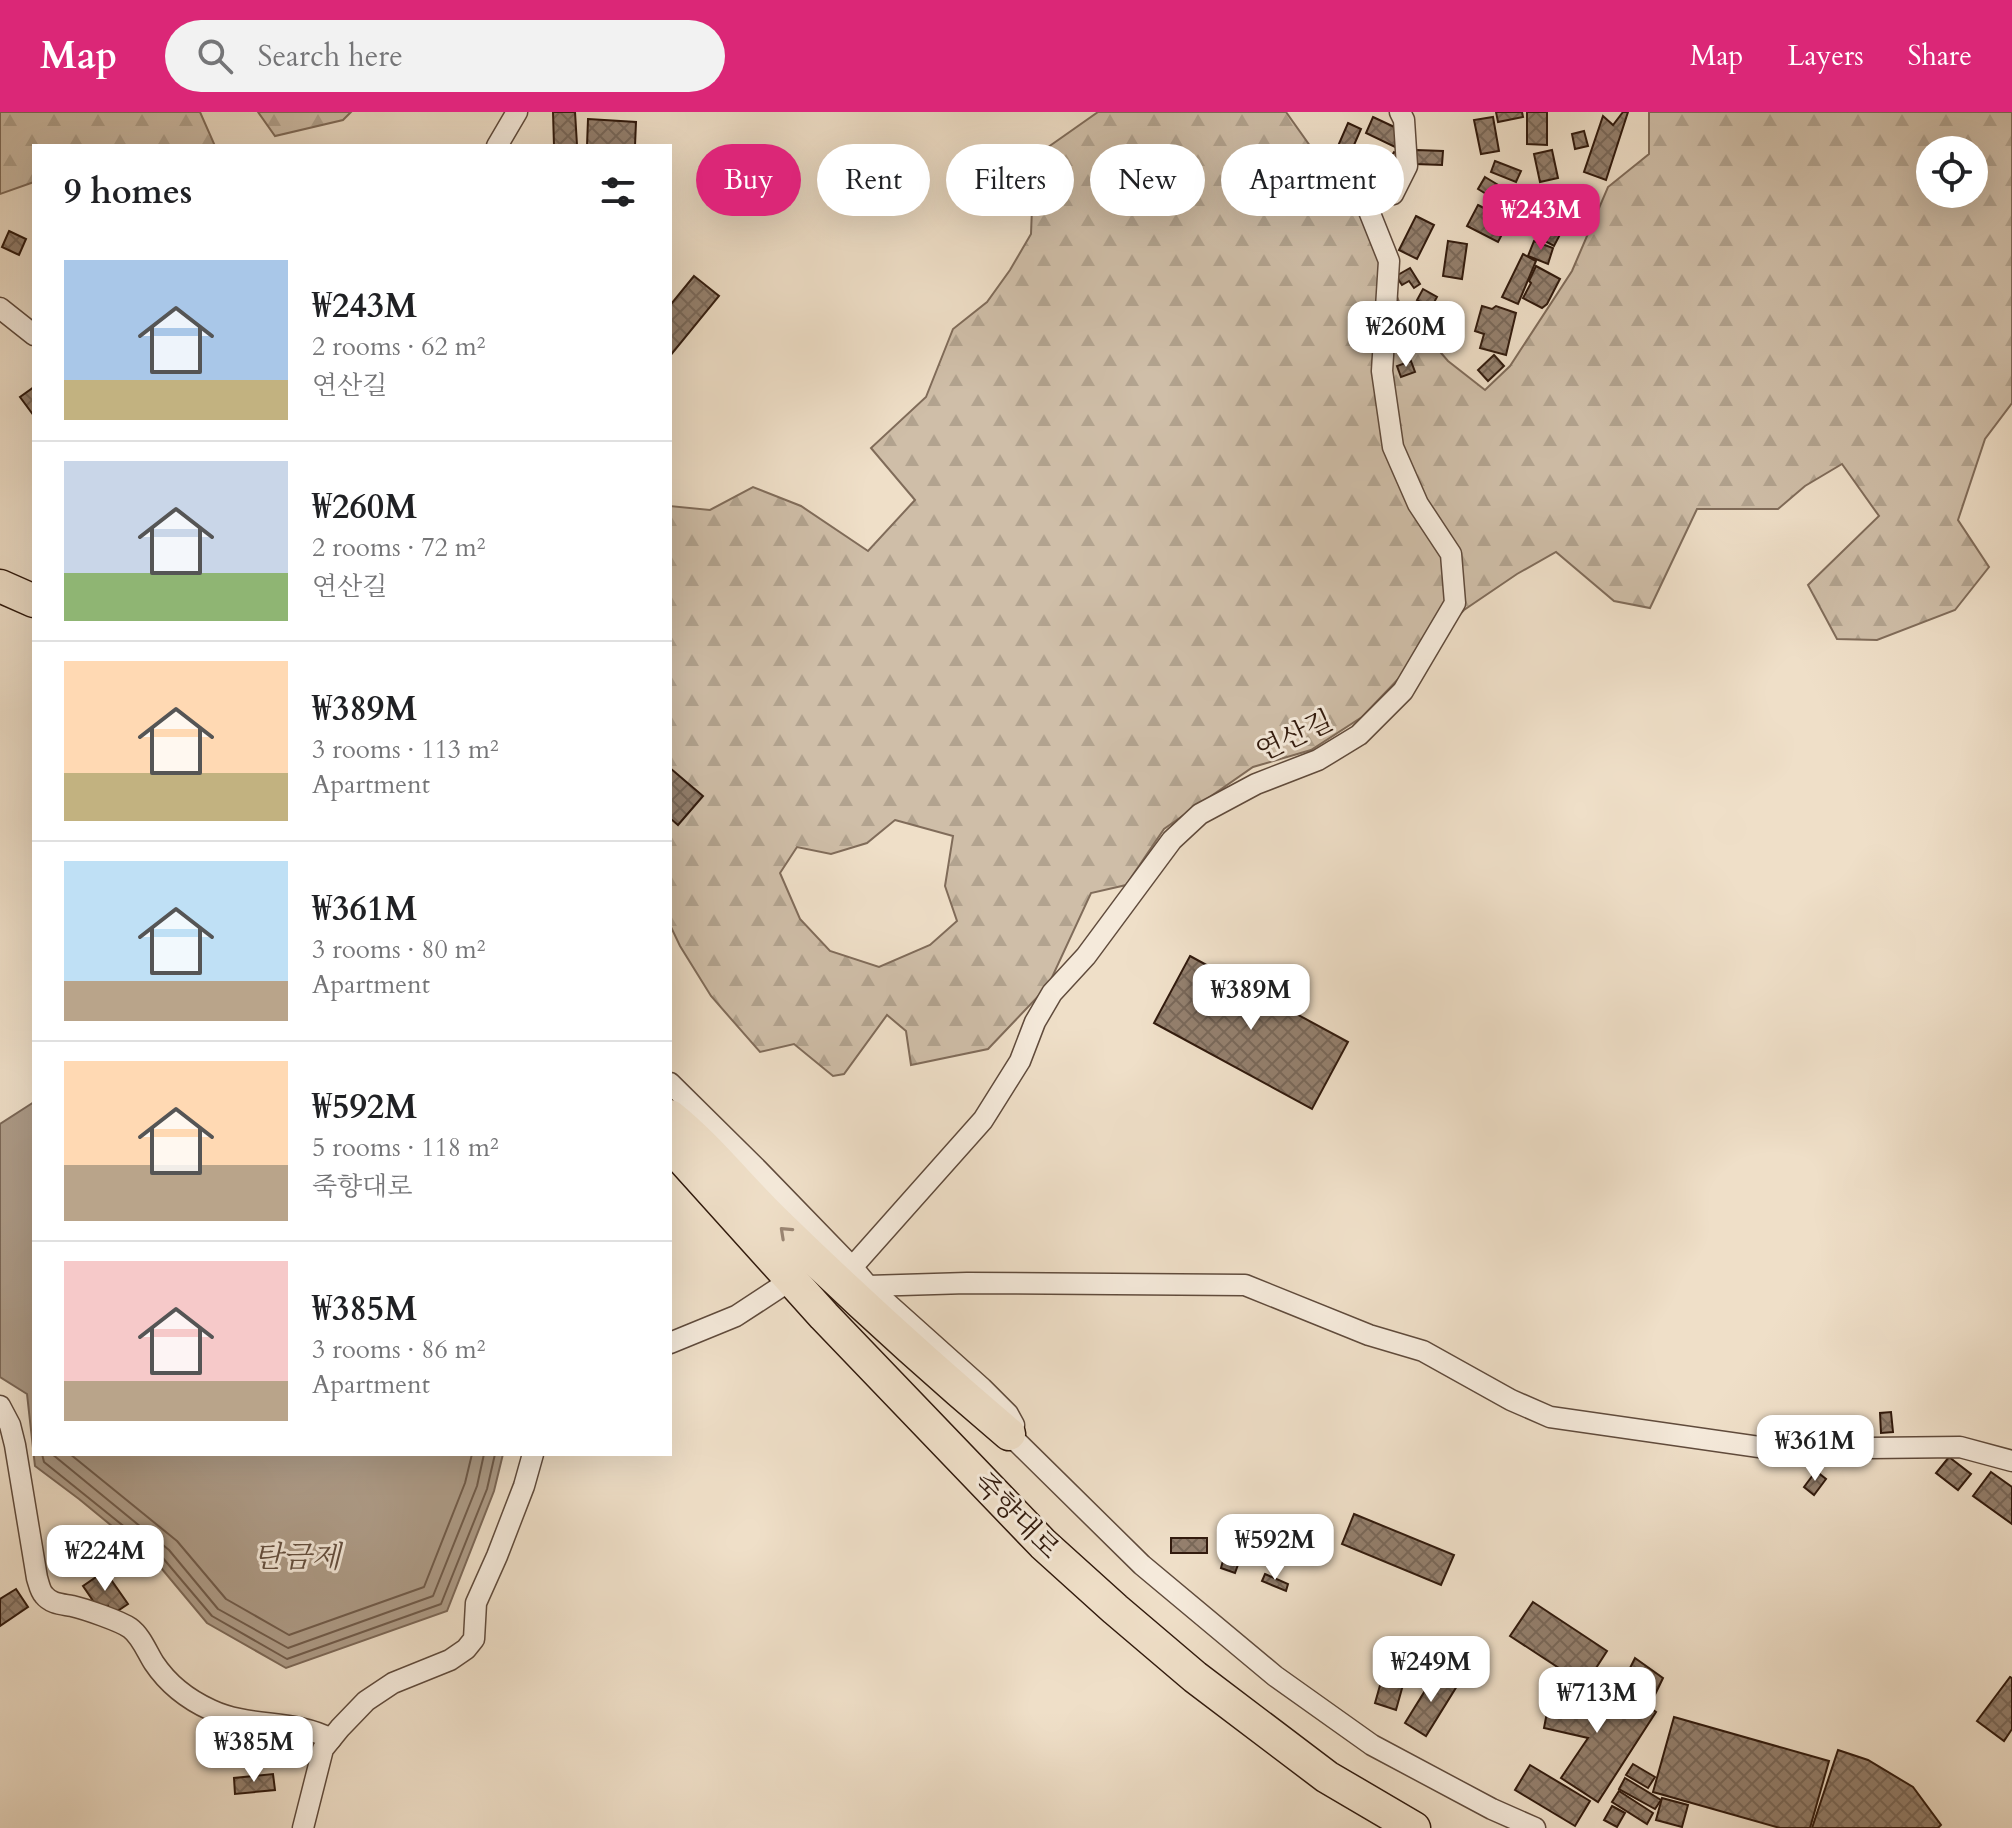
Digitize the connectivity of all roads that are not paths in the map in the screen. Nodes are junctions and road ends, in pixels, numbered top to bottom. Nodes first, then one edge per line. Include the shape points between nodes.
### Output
1 (517, 112) edge
2 (1400, 112) edge
3 (498, 144) edge
4 (0, 308) edge
5 (32, 333) edge
6 (0, 586) edge
7 (32, 600) edge
8 (672, 1085) edge
9 (672, 1118) edge
10 (672, 1147) edge
11 (853, 1279) junction
12 (791, 1280) junction
13 (672, 1342) edge
14 (0, 1406) edge
15 (1009, 1434) joint
16 (532, 1456) edge
17 (2012, 1461) edge
18 (1260, 1727) junction
19 (331, 1739) junction
20 (303, 1828) edge
21 (1369, 1828) edge
22 (1414, 1828) edge
23 (1535, 1828) edge

1 - 3 street
2 - 11 street, 연산길 via 1407,166 1393,194 1365,201 1389,261 1382,371 1393,447 1418,504 1451,554 1455,603 1403,691 1359,735 1318,760 1200,814 1172,840 1052,993 1020,1061 983,1120
4 - 5 street
6 - 7 main road
8 - 11 street via 758,1170
11 -> 9 main road via 775,1222
10 - 12 main road, 죽향대로
11 - 15 main road via 944,1378
11 - 17 street via 1245,1285 1423,1351 1550,1417 1773,1449 1960,1447
12 - 13 street via 736,1316
12 - 18 main road, 죽향대로 via 1043,1544
14 - 19 street via 15,1445 41,1592 56,1603 130,1628 171,1684 211,1711
15 - 23 street via 1142,1565 1275,1676 1372,1745
16 - 19 street via 476,1603 474,1639 450,1660 393,1683 366,1701
18 - 21 main road via 1311,1784
18 - 22 main road, 죽향대로 via 1327,1777
19 - 20 street via 323,1749

